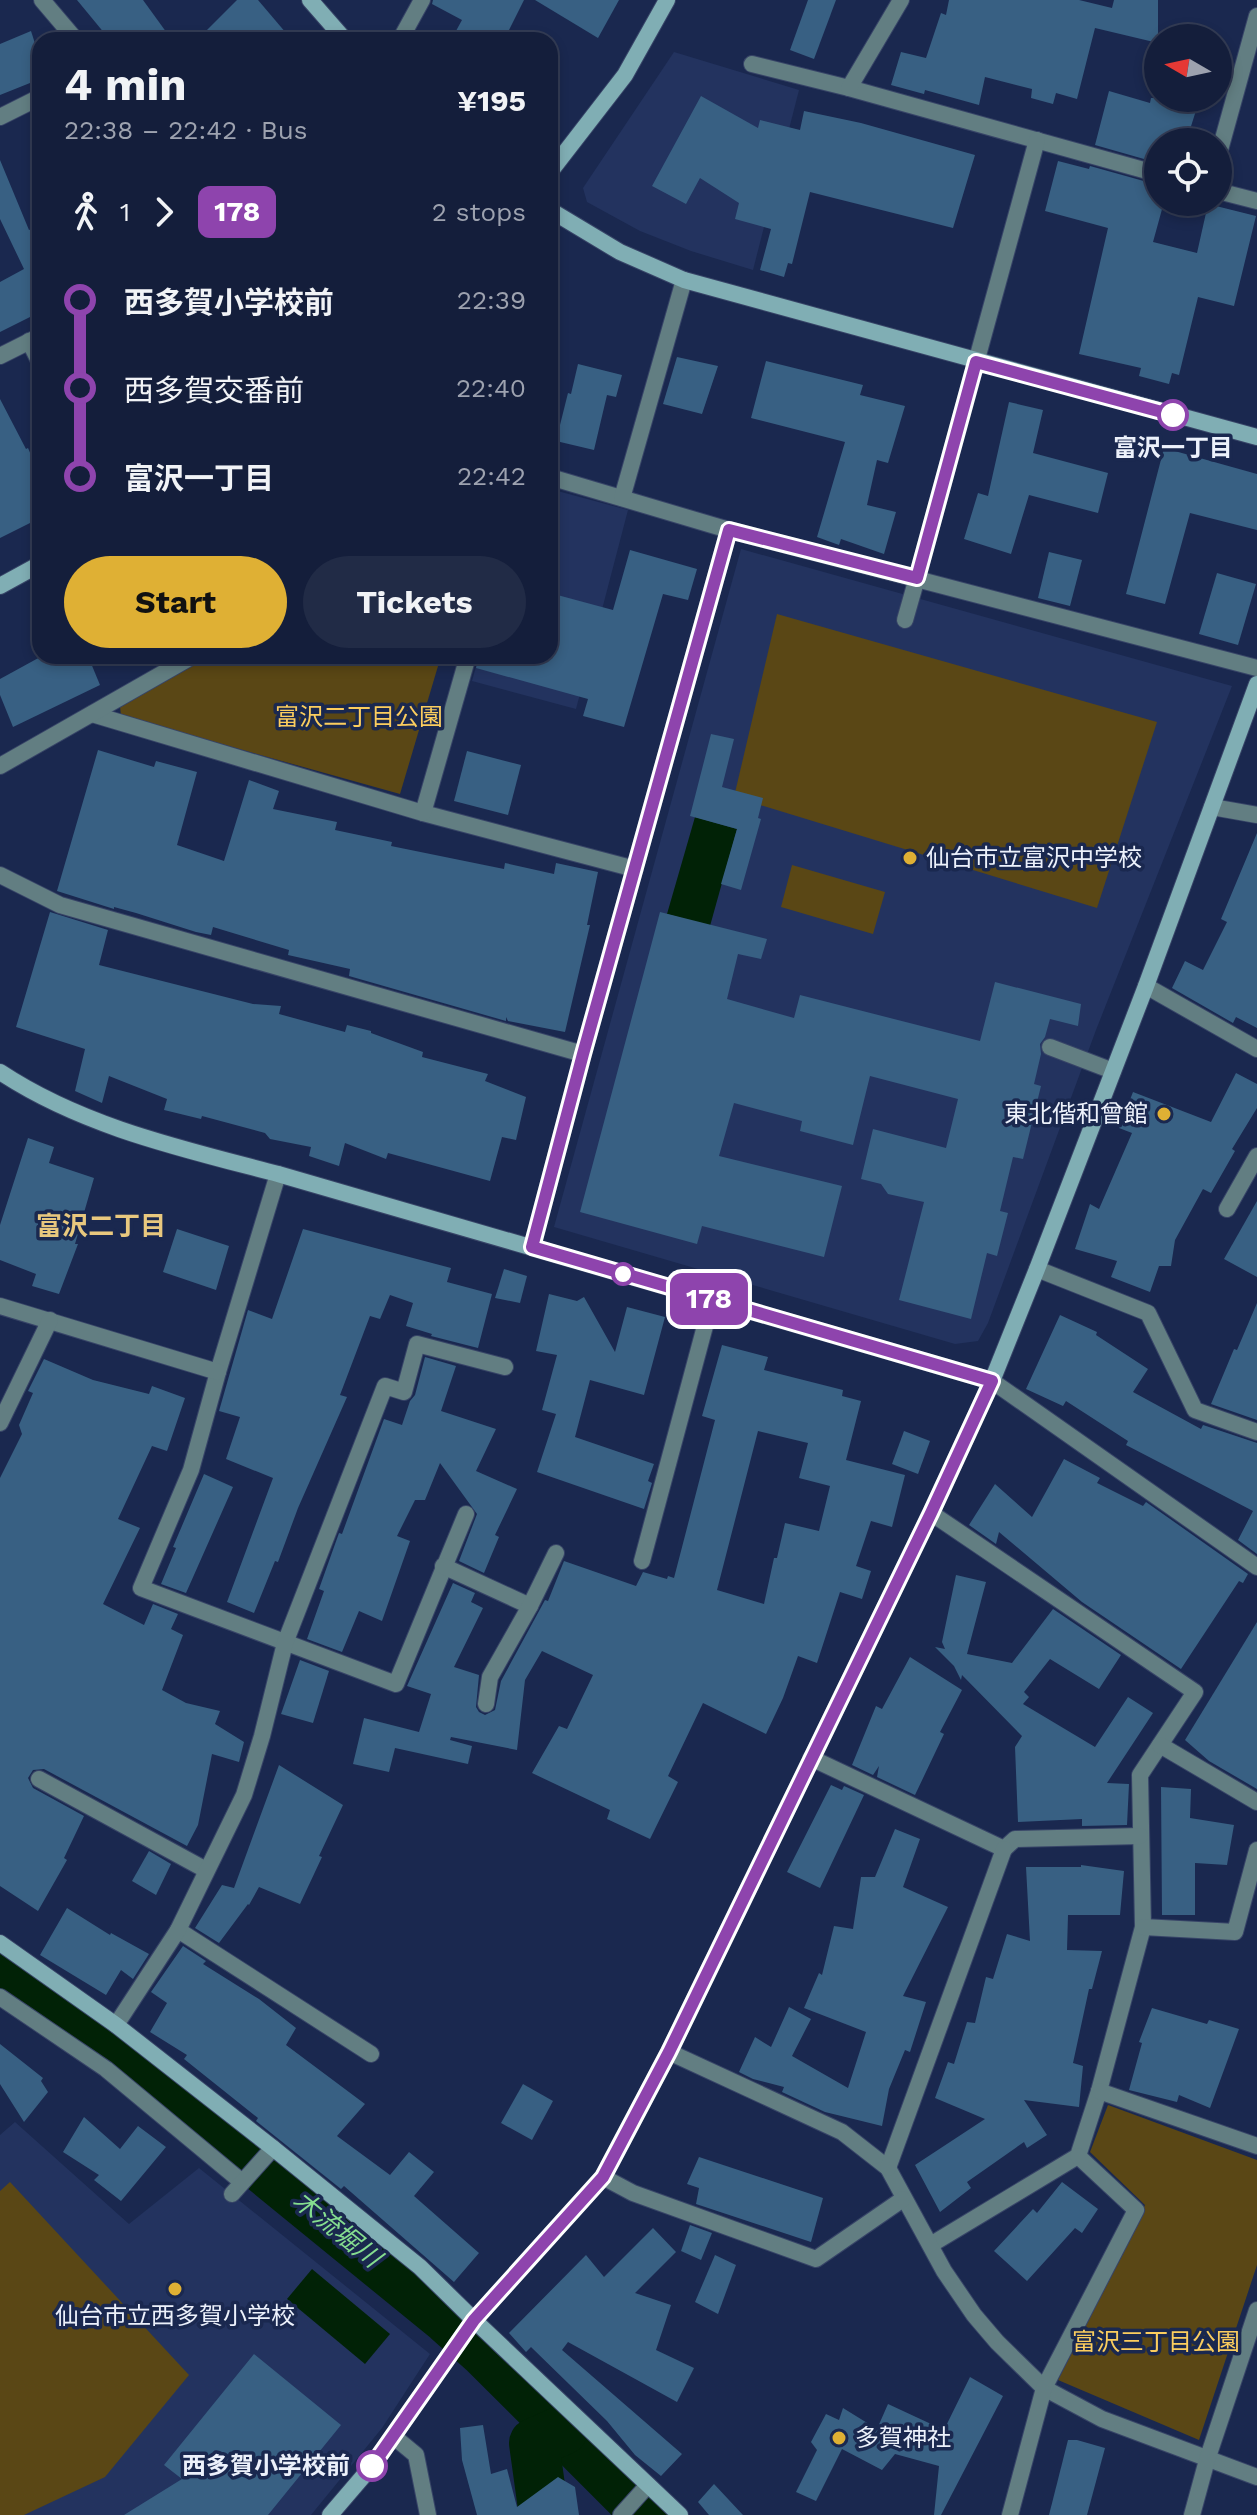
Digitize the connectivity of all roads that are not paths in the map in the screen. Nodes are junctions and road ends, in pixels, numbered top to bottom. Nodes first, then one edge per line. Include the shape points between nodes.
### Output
1 (42, 0) edge
2 (310, 0) edge
3 (422, 0) edge
4 (667, 0) edge
5 (901, 0) edge
6 (1257, 16) edge
7 (69, 32) edge
8 (338, 32) edge
9 (404, 32) edge
10 (752, 64) dead end
11 (849, 88) junction
12 (32, 101) edge
13 (0, 117) edge
14 (1226, 128) edge
15 (1037, 140) junction
16 (558, 162) edge
17 (1144, 170) edge
18 (1232, 195) edge
19 (1257, 201) edge
20 (558, 215) edge
21 (684, 280) junction
22 (32, 339) edge
23 (0, 356) edge
24 (976, 362) junction
25 (1257, 437) edge
26 (558, 479) edge
27 (622, 498) junction
28 (729, 530) junction
29 (32, 568) edge
30 (917, 578) junction
31 (0, 586) edge
32 (905, 620) dead end
33 (179, 664) edge
34 (466, 664) edge
35 (1257, 668) edge
36 (1257, 684) edge
37 (92, 714) junction
38 (0, 766) edge
39 (1212, 807) junction
40 (423, 813) junction
41 (1257, 815) edge
42 (635, 869) junction
43 (0, 875) edge
44 (1146, 986) junction
45 (1050, 1047) dead end
46 (1257, 1049) edge
47 (583, 1054) junction
48 (1113, 1071) junction
49 (0, 1072) edge
50 (1257, 1156) edge
51 (278, 1174) junction
52 (1227, 1209) dead end
53 (532, 1247) junction
54 (1037, 1269) junction
55 (712, 1300) junction
56 (0, 1306) edge
57 (50, 1320) junction
58 (505, 1367) dead end
59 (218, 1372) junction
60 (992, 1381) junction
61 (0, 1423) edge
62 (1257, 1432) edge
63 (931, 1513) junction
64 (466, 1514) dead end
65 (556, 1553) dead end
66 (642, 1561) dead end
67 (443, 1566) junction
68 (1257, 1567) edge
69 (530, 1606) junction
70 (285, 1643) junction
71 (486, 1704) dead end
72 (1160, 1745) junction
73 (811, 1758) junction
74 (39, 1779) dead end
75 (1257, 1802) edge
76 (1140, 1836) junction
77 (1004, 1849) junction
78 (1257, 1850) edge
79 (206, 1870) junction
80 (1143, 1927) junction
81 (178, 1930) junction
82 (0, 1943) edge
83 (0, 1997) edge
84 (116, 2025) junction
85 (669, 2052) junction
86 (371, 2054) dead end
87 (1099, 2091) junction
88 (1257, 2146) edge
89 (269, 2152) junction
90 (1078, 2156) junction
91 (888, 2168) junction
92 (603, 2177) junction
93 (903, 2199) junction
94 (932, 2244) junction
95 (1257, 2310) edge
96 (472, 2323) junction
97 (1044, 2388) junction
98 (393, 2436) junction
99 (1207, 2460) junction
100 (1257, 2477) edge
101 (644, 2488) junction
102 (330, 2515) edge
103 (428, 2515) edge
104 (621, 2515) edge
105 (680, 2515) edge
106 (1010, 2515) edge
107 (1192, 2515) edge

1 - 7 street
2 - 8 street
3 - 9 street
4 - 16 street via 625,75
5 - 11 street
6 - 14 street
10 - 11 street
11 - 15 street
12 - 13 street
15 - 17 street
15 - 24 street
18 - 19 street
20 - 21 street via 620,252
21 - 24 street
21 - 27 street
22 - 23 street
24 - 25 street
24 - 30 street
26 - 27 street
27 - 28 street
28 - 30 street
28 - 42 street
29 - 31 street
30 - 32 street
30 - 35 street
33 - 37 street
34 - 40 street
36 - 39 street
37 - 38 street
37 - 40 street
39 - 41 street
39 - 44 street
40 - 42 street
42 - 47 street
43 - 47 street via 60,905
44 - 46 street
44 - 48 street
45 - 48 street
47 - 53 street
48 - 54 street
49 - 51 street via 93,1120
50 - 52 street
51 - 53 street
51 - 59 street
53 - 55 street
54 - 60 street
54 - 62 street via 1148,1313 1195,1410
55 - 60 street
55 - 66 street
56 - 57 street
57 - 59 street
57 - 61 street
58 - 70 street via 417,1344 404,1392 385,1386
59 - 70 street via 191,1470 141,1588
60 - 63 street
60 - 68 street
63 - 72 street via 1195,1692
63 - 73 street
64 - 67 street
65 - 69 street
67 - 69 street
67 - 70 street via 396,1684
69 - 71 street via 490,1677
70 - 79 street via 244,1795
72 - 75 street
72 - 76 street via 1140,1775
73 - 77 street
73 - 85 street
74 - 79 street
76 - 77 street via 1015,1839
76 - 80 street
77 - 91 street
78 - 80 street via 1235,1932
79 - 81 street
80 - 87 street
81 - 84 street
81 - 86 street
82 - 84 street
83 - 89 street via 106,2069 241,2184
84 - 89 street
85 - 91 street via 842,2132
85 - 92 street
87 - 88 street
87 - 90 street
89 - 96 street via 420,2267
90 - 94 street
90 - 97 street via 1136,2210
91 - 93 street
92 - 93 street via 633,2193 816,2259
92 - 96 street
93 - 94 street
94 - 97 street via 974,2315
95 - 99 street
96 - 98 street
96 - 101 street
97 - 99 street via 1102,2419
97 - 106 street
98 - 102 street
98 - 103 street via 416,2455
99 - 100 street
99 - 107 street
101 - 104 street
101 - 105 street

